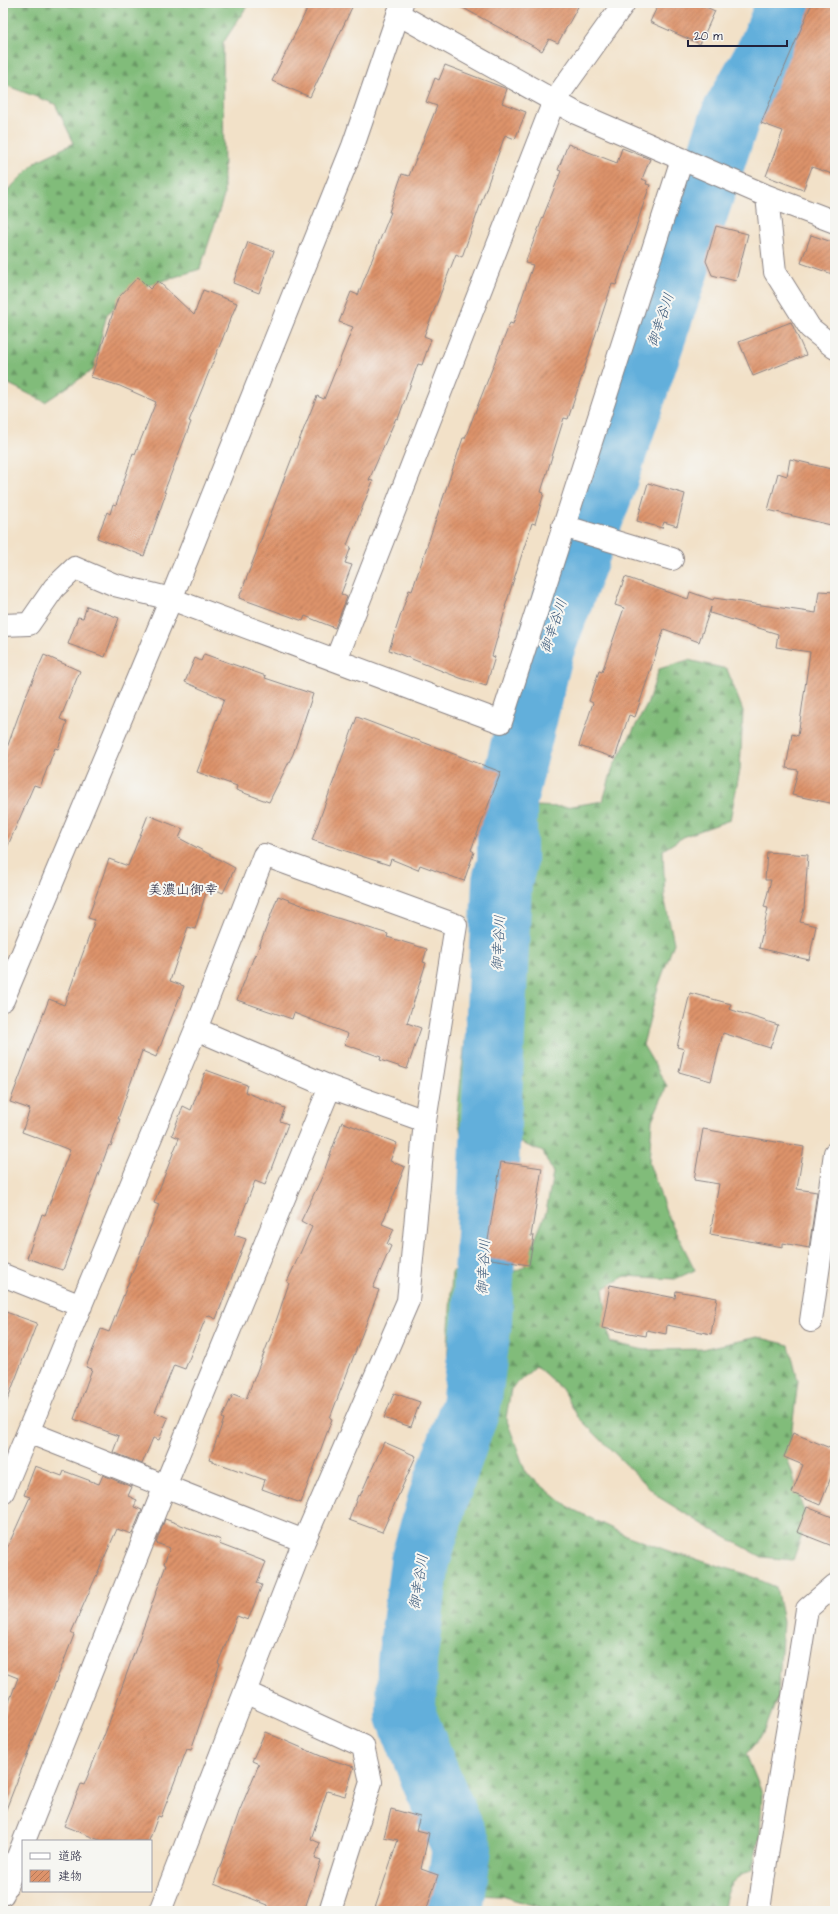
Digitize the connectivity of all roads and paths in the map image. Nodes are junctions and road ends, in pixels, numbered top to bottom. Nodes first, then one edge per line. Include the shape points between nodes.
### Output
1 (624, 3) edge
2 (400, 9) edge
3 (554, 101) junction
4 (690, 163) junction
5 (767, 196) junction
6 (835, 222) edge
7 (835, 348) edge
8 (567, 528) junction
9 (672, 559) dead end
10 (171, 599) junction
11 (3, 625) edge
12 (336, 660) junction
13 (3, 1000) edge
14 (196, 1029) junction
15 (330, 1087) junction
16 (425, 1121) junction
17 (835, 1153) edge
18 (3, 1275) edge
19 (81, 1306) junction
20 (811, 1321) dead end
21 (28, 1432) junction
22 (165, 1486) junction
23 (3, 1492) edge
24 (304, 1541) junction
25 (835, 1585) edge
26 (245, 1692) junction
27 (25, 1840) edge
28 (22, 1847) edge
29 (3, 1894) edge
30 (160, 1911) edge
31 (330, 1911) edge
32 (759, 1911) edge

1 - 3 street
2 - 3 street
2 - 10 street via 353,146
3 - 4 street
3 - 12 street
4 - 5 street
4 - 8 street
5 - 6 street
5 - 7 street via 775,272 810,328
8 - 9 street
8 - 12 street via 501,722
10 - 11 street via 115,585 75,568 54,588 29,624
10 - 12 street
10 - 13 street
14 - 15 street
14 - 16 street via 264,855 456,926
14 - 19 street
15 - 16 street
15 - 22 street
16 - 24 street via 408,1301
17 - 20 street
18 - 19 street
19 - 21 street
21 - 22 street
21 - 23 street
22 - 24 street
22 - 27 street
24 - 26 street
25 - 32 street via 807,1609 784,1759 769,1834
26 - 30 street
26 - 31 street via 363,1746 371,1782
28 - 29 street

